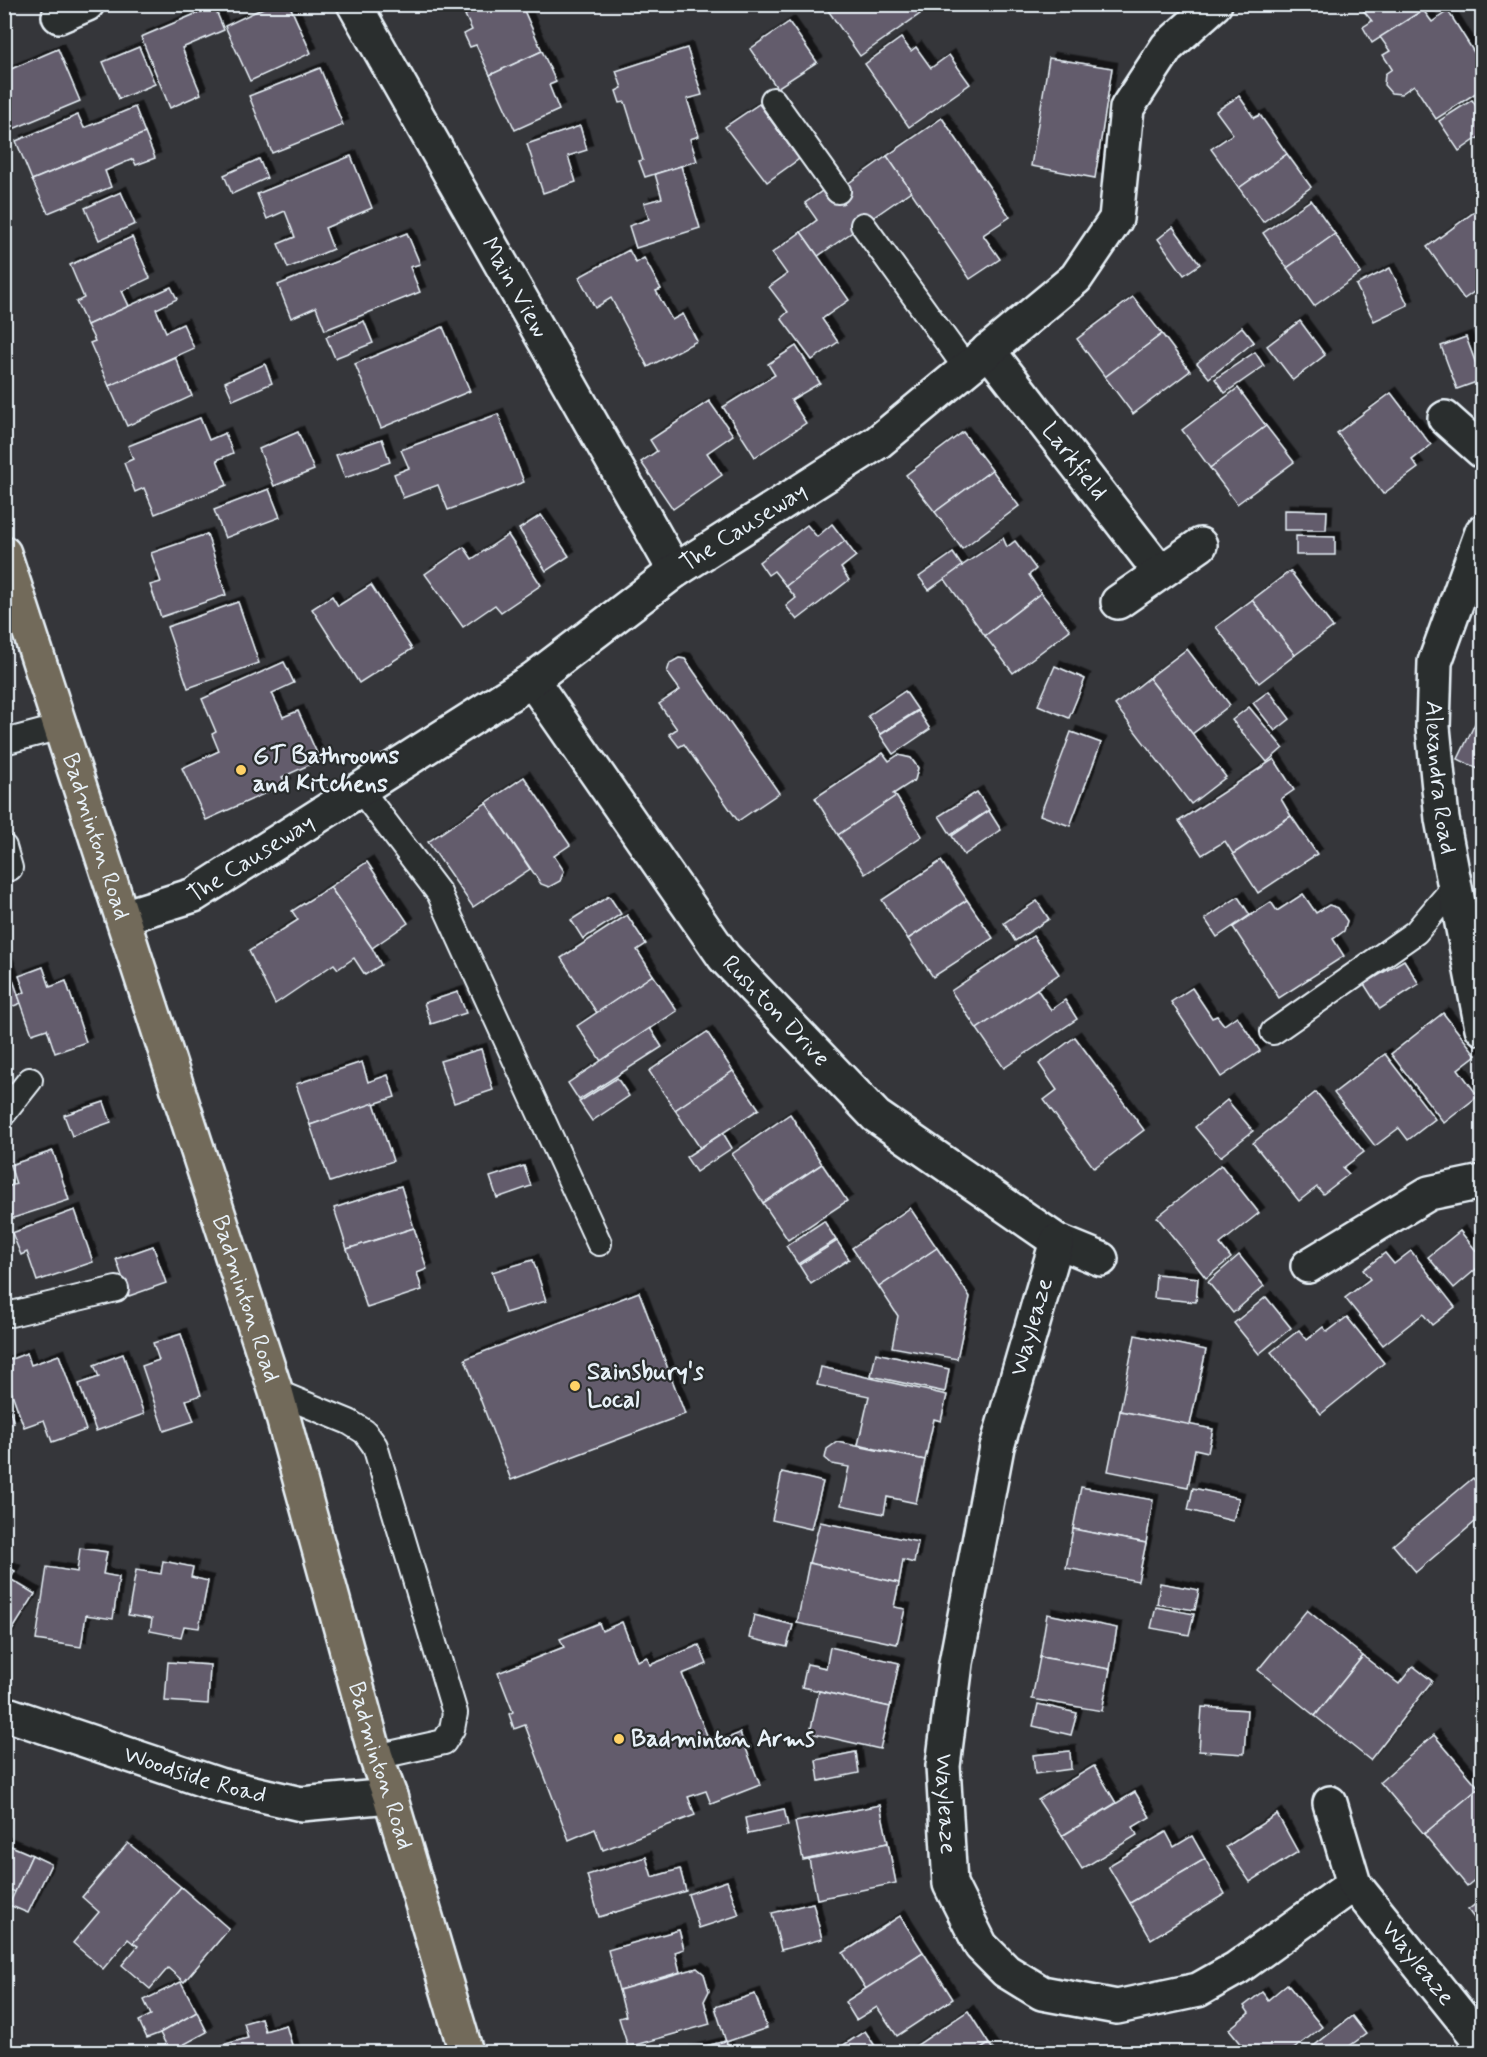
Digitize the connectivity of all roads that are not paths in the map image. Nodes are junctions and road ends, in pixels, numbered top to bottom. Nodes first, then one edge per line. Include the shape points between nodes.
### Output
1 (354, 4) edge
2 (1215, 4) edge
3 (773, 100) dead end
4 (838, 191) dead end
5 (863, 225) dead end
6 (977, 359) junction
7 (1445, 418) dead end
8 (1482, 451) edge
9 (1482, 532) edge
10 (1200, 545) dead end
11 (4, 553) edge
12 (675, 570) junction
13 (1160, 572) junction
14 (1118, 602) dead end
15 (532, 680) junction
16 (61, 727) junction
17 (4, 742) edge
18 (360, 789) junction
19 (1455, 886) junction
20 (123, 917) junction
21 (1482, 1028) edge
22 (1273, 1032) dead end
23 (30, 1080) dead end
24 (4, 1113) edge
25 (1482, 1182) edge
26 (1057, 1241) junction
27 (599, 1243) dead end
28 (1101, 1258) dead end
29 (1308, 1266) dead end
30 (116, 1289) dead end
31 (4, 1310) edge
32 (276, 1392) junction
33 (4, 1713) edge
34 (376, 1757) junction
35 (390, 1796) junction
36 (1330, 1803) dead end
37 (1354, 1884) junction
38 (1482, 2043) edge
39 (466, 2052) edge

1 - 12 street, Main View
2 - 6 street, The Causeway via 1167,47 1127,108 1116,219 1076,278
3 - 4 lane
5 - 6 lane
6 - 12 street, The Causeway via 878,442
6 - 13 street, Larkfield
7 - 8 street
9 - 19 street, Alexandra Road via 1435,662 1433,727 1442,819
10 - 13 street
11 - 16 main road, Badminton Road
12 - 15 street, The Causeway
13 - 14 street
15 - 18 street, The Causeway
15 - 26 street, Rushton Drive via 724,957 876,1116
16 - 17 lane
16 - 20 main road, Badminton Road
18 - 20 street, The Causeway via 194,895
18 - 27 lane via 439,893
19 - 21 street, Alexandra Road
19 - 22 lane via 1416,932
20 - 32 main road, Badminton Road
23 - 24 lane
25 - 29 street via 1429,1193
26 - 28 street, Rushton Drive
26 - 37 street, Wayleaze via 997,1447 956,1663 944,1766 950,1884 981,1946 1006,1971 1041,1993 1117,2007 1198,1990 1237,1968
30 - 31 lane via 11,1314
32 - 34 main road, Badminton Road
32 - 34 lane via 349,1422 365,1432 375,1446 455,1713 444,1742
33 - 35 street, Woodside Road via 219,1785 301,1804
34 - 35 main road, Badminton Road
35 - 39 main road, Badminton Road
36 - 37 street, Wayleaze
37 - 38 street, Wayleaze

